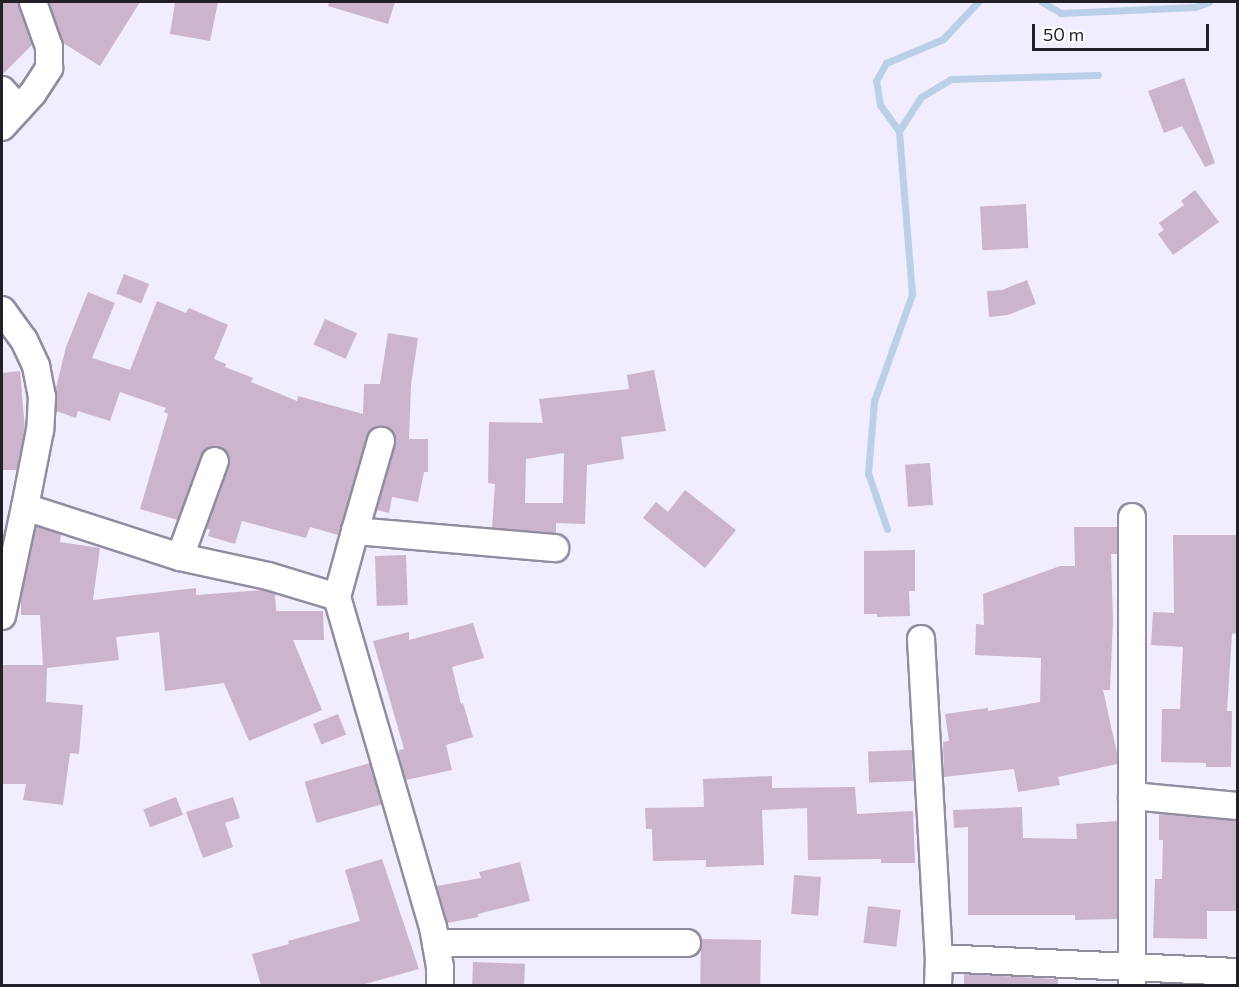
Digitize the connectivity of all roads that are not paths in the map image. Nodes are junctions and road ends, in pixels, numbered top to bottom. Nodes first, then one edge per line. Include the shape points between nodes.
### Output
1 (33, 2) edge
2 (2, 90) edge
3 (10, 118) edge
4 (2, 310) edge
5 (381, 441) dead end
6 (215, 461) dead end
7 (25, 507) junction
8 (1132, 516) dead end
9 (355, 531) junction
10 (555, 548) dead end
11 (180, 557) junction
12 (337, 597) junction
13 (2, 616) edge
14 (921, 639) dead end
15 (1132, 796) junction
16 (1238, 806) edge
17 (687, 943) dead end
18 (939, 958) junction
19 (439, 965) edge
20 (1238, 972) edge
21 (1132, 976) edge
22 (422, 986) edge
23 (938, 986) edge

1 - 3 street via 50,58 43,78
2 - 3 street
4 - 7 street via 24,340 36,366 42,397
5 - 9 street
6 - 11 street
7 - 11 street
7 - 13 street
8 - 15 street
9 - 10 street
9 - 12 street
11 - 12 street via 268,576
12 - 19 street
14 - 18 street
15 - 16 street
15 - 21 street
17 - 19 street
18 - 21 street
18 - 23 street
19 - 22 street
20 - 21 street

